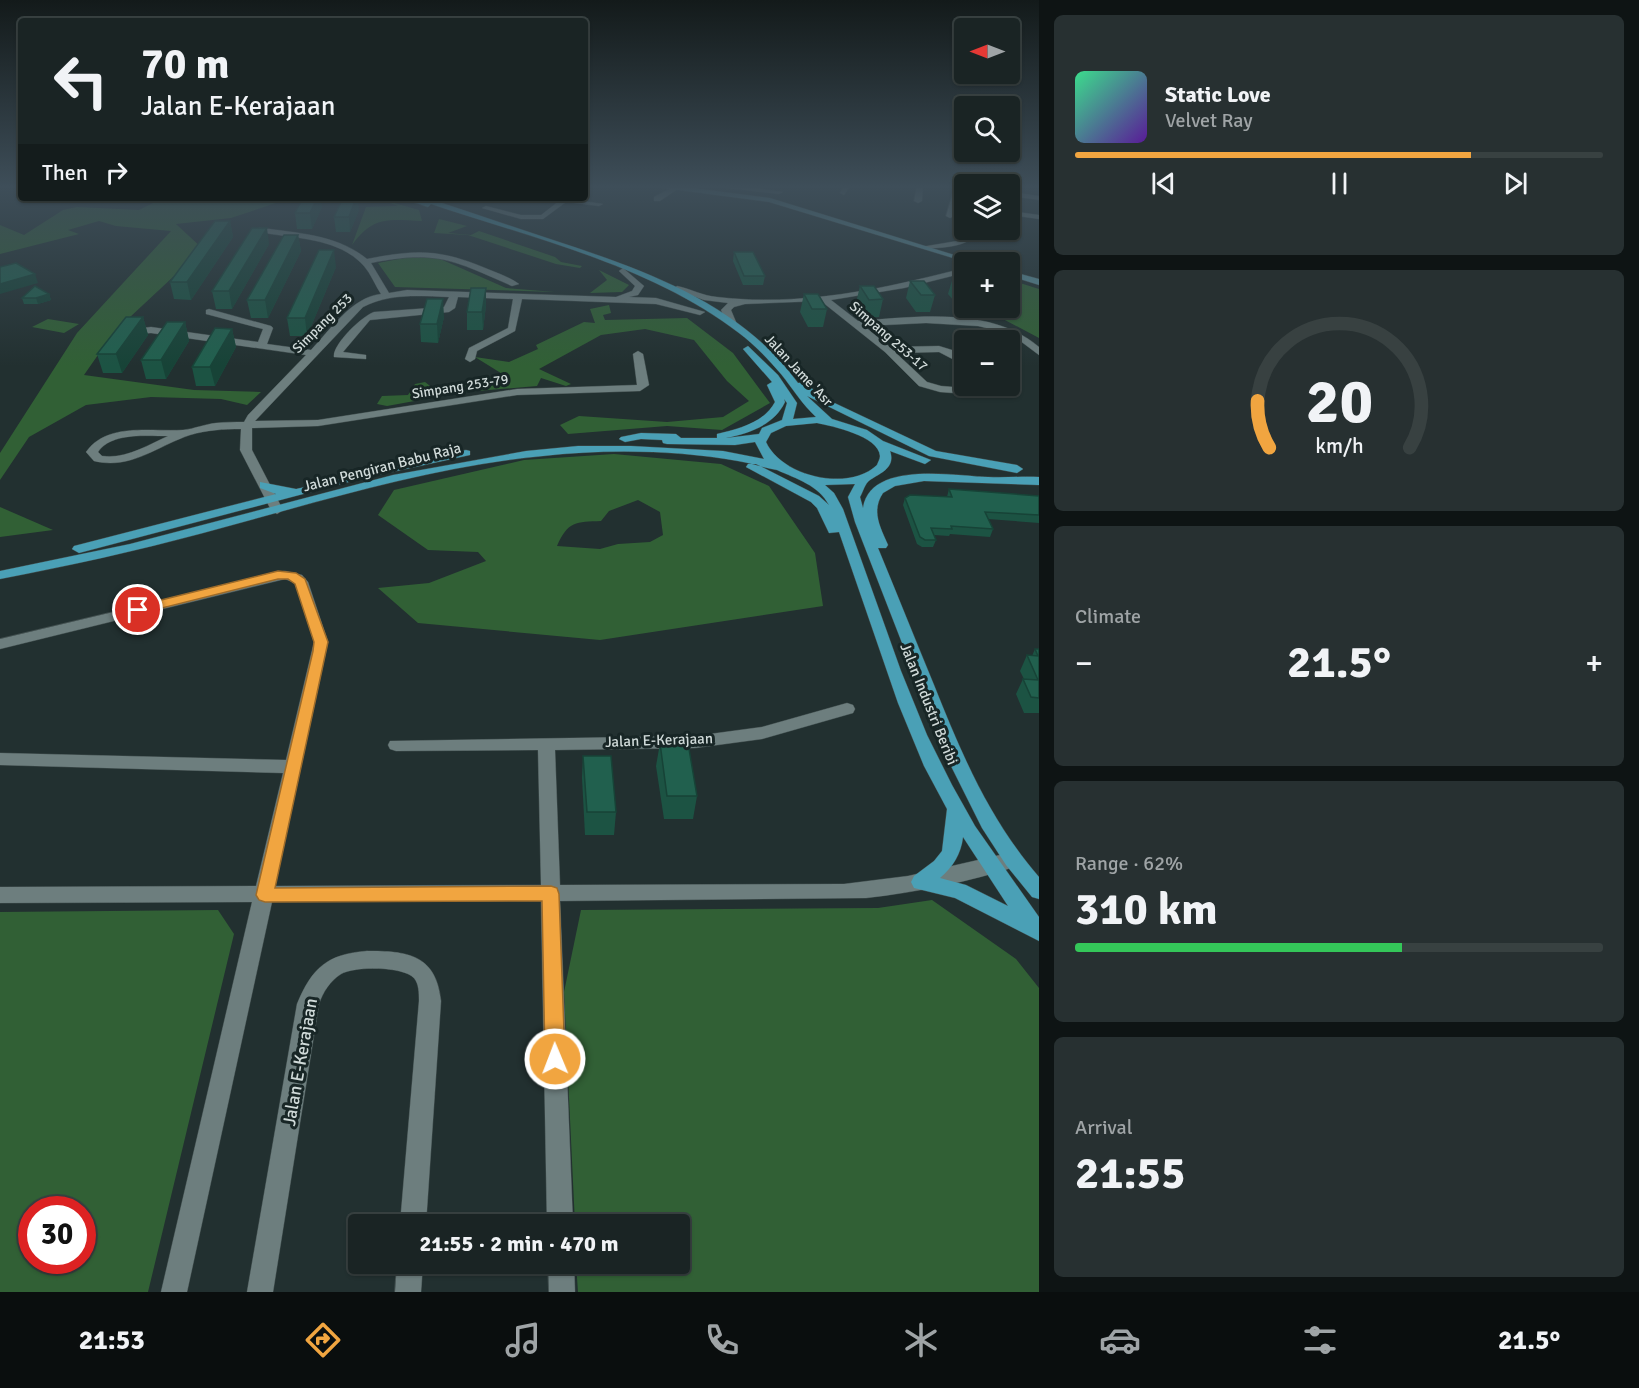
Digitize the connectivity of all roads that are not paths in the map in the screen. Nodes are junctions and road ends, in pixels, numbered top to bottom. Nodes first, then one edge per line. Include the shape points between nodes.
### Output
1 (334, 245) edge
2 (544, 245) edge
3 (564, 245) edge
4 (920, 245) edge
5 (936, 245) edge
6 (925, 247) junction
7 (954, 256) edge
8 (365, 262) junction
9 (623, 272) junction
10 (954, 274) edge
11 (1020, 277) edge
12 (1039, 282) edge
13 (515, 284) dead end
14 (676, 289) junction
15 (386, 294) junction
16 (455, 294) junction
17 (518, 296) junction
18 (823, 298) junction
19 (608, 299) junction
20 (746, 301) junction
21 (209, 312) dead end
22 (700, 312) junction
23 (731, 322) junction
24 (855, 324) junction
25 (137, 331) edge
26 (261, 345) junction
27 (888, 350) junction
28 (1039, 352) edge
29 (312, 353) junction
30 (954, 353) edge
31 (638, 354) dead end
32 (362, 357) dead end
33 (470, 359) dead end
34 (764, 365) junction
35 (784, 371) junction
36 (954, 390) edge
37 (786, 422) junction
38 (828, 422) junction
39 (247, 424) junction
40 (185, 433) junction
41 (761, 437) junction
42 (877, 443) junction
43 (630, 444) junction
44 (777, 467) junction
45 (1039, 470) edge
46 (1019, 474) junction
47 (867, 477) junction
48 (810, 479) junction
49 (1039, 481) edge
50 (264, 485) junction
51 (315, 488) junction
52 (274, 505) junction
53 (0, 565) edge
54 (882, 572) junction
55 (860, 573) junction
56 (0, 575) edge
57 (0, 644) edge
58 (847, 709) dead end
59 (546, 743) junction
60 (396, 745) dead end
61 (0, 759) edge
62 (294, 767) junction
63 (956, 809) junction
64 (1013, 860) junction
65 (991, 866) junction
66 (921, 882) junction
67 (1039, 891) edge
68 (551, 894) junction
69 (0, 895) edge
70 (265, 895) junction
71 (1038, 930) edge
72 (414, 1214) edge
73 (560, 1214) edge
74 (409, 1274) edge
75 (561, 1274) edge
76 (174, 1292) edge
77 (260, 1292) edge
78 (408, 1292) edge
79 (562, 1292) edge

1 - 8 street
2 - 9 main road, Jalan Jame 'Asr
3 - 14 main road, Jalan Jame 'Asr
4 - 6 main road
5 - 6 street
6 - 7 main road
8 - 13 street via 431,254
8 - 15 street
9 - 19 street, Simpang 253 via 638,284 639,290
9 - 22 main road, Jalan Jame 'Asr
10 - 18 street via 897,289
11 - 12 main road
14 - 20 street via 713,299
14 - 23 main road, Jalan Jame 'Asr
15 - 16 street, Simpang 253
15 - 29 street, Simpang 253 via 366,300
16 - 17 street, Simpang 253
16 - 32 street via 446,310 383,313 368,318 338,356
17 - 19 street, Simpang 253
17 - 33 street via 512,329 472,350
18 - 20 street
18 - 24 street, Simpang 253-17
19 - 22 street, Simpang 253 via 667,302
20 - 23 street via 726,310
21 - 26 street via 268,328
22 - 34 main road, Jalan Jame 'Asr
23 - 35 main road, Jalan Jame 'Asr
24 - 27 street, Simpang 253-17
24 - 28 street via 961,320 1015,334
25 - 26 street
26 - 29 street
27 - 30 street
27 - 36 street, Simpang 253-17 via 928,387
29 - 39 street, Simpang 253
31 - 39 street, Simpang 253-79 via 644,385 640,388 506,393 327,422
34 - 37 main road, Jalan Jame 'Asr via 792,403
34 - 43 main road via 763,372 780,402 762,420 736,433 641,436
35 - 38 main road, Jalan Jame 'Asr via 807,404
35 - 46 main road via 796,376 822,401 924,450
37 - 38 main road
37 - 41 main road via 770,428
38 - 42 main road via 851,427
39 - 40 street
39 - 50 street via 246,450
40 - 40 street via 113,436 96,444 92,452 98,459 123,460
41 - 43 main road, Jalan Pengiran Babu Raja via 728,442
41 - 44 main road via 760,449
42 - 46 main road via 934,462
42 - 47 main road, Jalan Industri Beribi via 885,461
43 - 44 main road, Jalan Pengiran Babu Raja via 735,455
43 - 51 main road, Jalan Pengiran Babu Raja via 546,442 491,449
43 - 52 main road, Jalan Pengiran Babu Raja via 500,458
43 - 55 main road via 646,452 734,461 807,493 823,506 842,551
44 - 48 main road, Jalan Pengiran Babu Raja
45 - 46 main road
46 - 47 main road via 891,471
46 - 49 main road
46 - 54 main road via 990,481 919,477 885,486 873,496 869,512 884,554
47 - 48 main road via 838,482
47 - 54 main road, Jalan Industri Beribi via 856,491 856,507
48 - 55 main road, Jalan Industri Beribi via 830,496
50 - 51 main road via 280,491
50 - 52 street
51 - 52 main road, Jalan Pengiran Babu Raja
52 - 53 main road, Jalan Pengiran Babu Raja
52 - 56 main road, Jalan Pengiran Babu Raja via 131,548
54 - 64 main road, Jalan Industri Beribi via 954,756 988,823
55 - 63 main road, Jalan Industri Beribi via 910,712
57 - 62 street via 274,576 291,576 301,582 321,642
58 - 59 street, Jalan E-Kerajaan via 762,733 706,741
59 - 60 street, Jalan E-Kerajaan
59 - 68 street
61 - 62 street
62 - 70 street
63 - 65 main road, Jalan Industri Beribi
63 - 66 main road via 953,849 948,861
64 - 65 street
64 - 67 main road, Jalan Industri Beribi
65 - 66 street
65 - 71 main road, Jalan Industri Beribi
66 - 68 street via 844,892
66 - 71 main road via 970,895
68 - 70 street
68 - 73 street
69 - 70 street
70 - 76 street
72 - 77 street, Jalan E-Kerajaan via 429,985 417,968 405,963 370,961 339,965 314,987 309,1004
74 - 78 street
75 - 79 street

